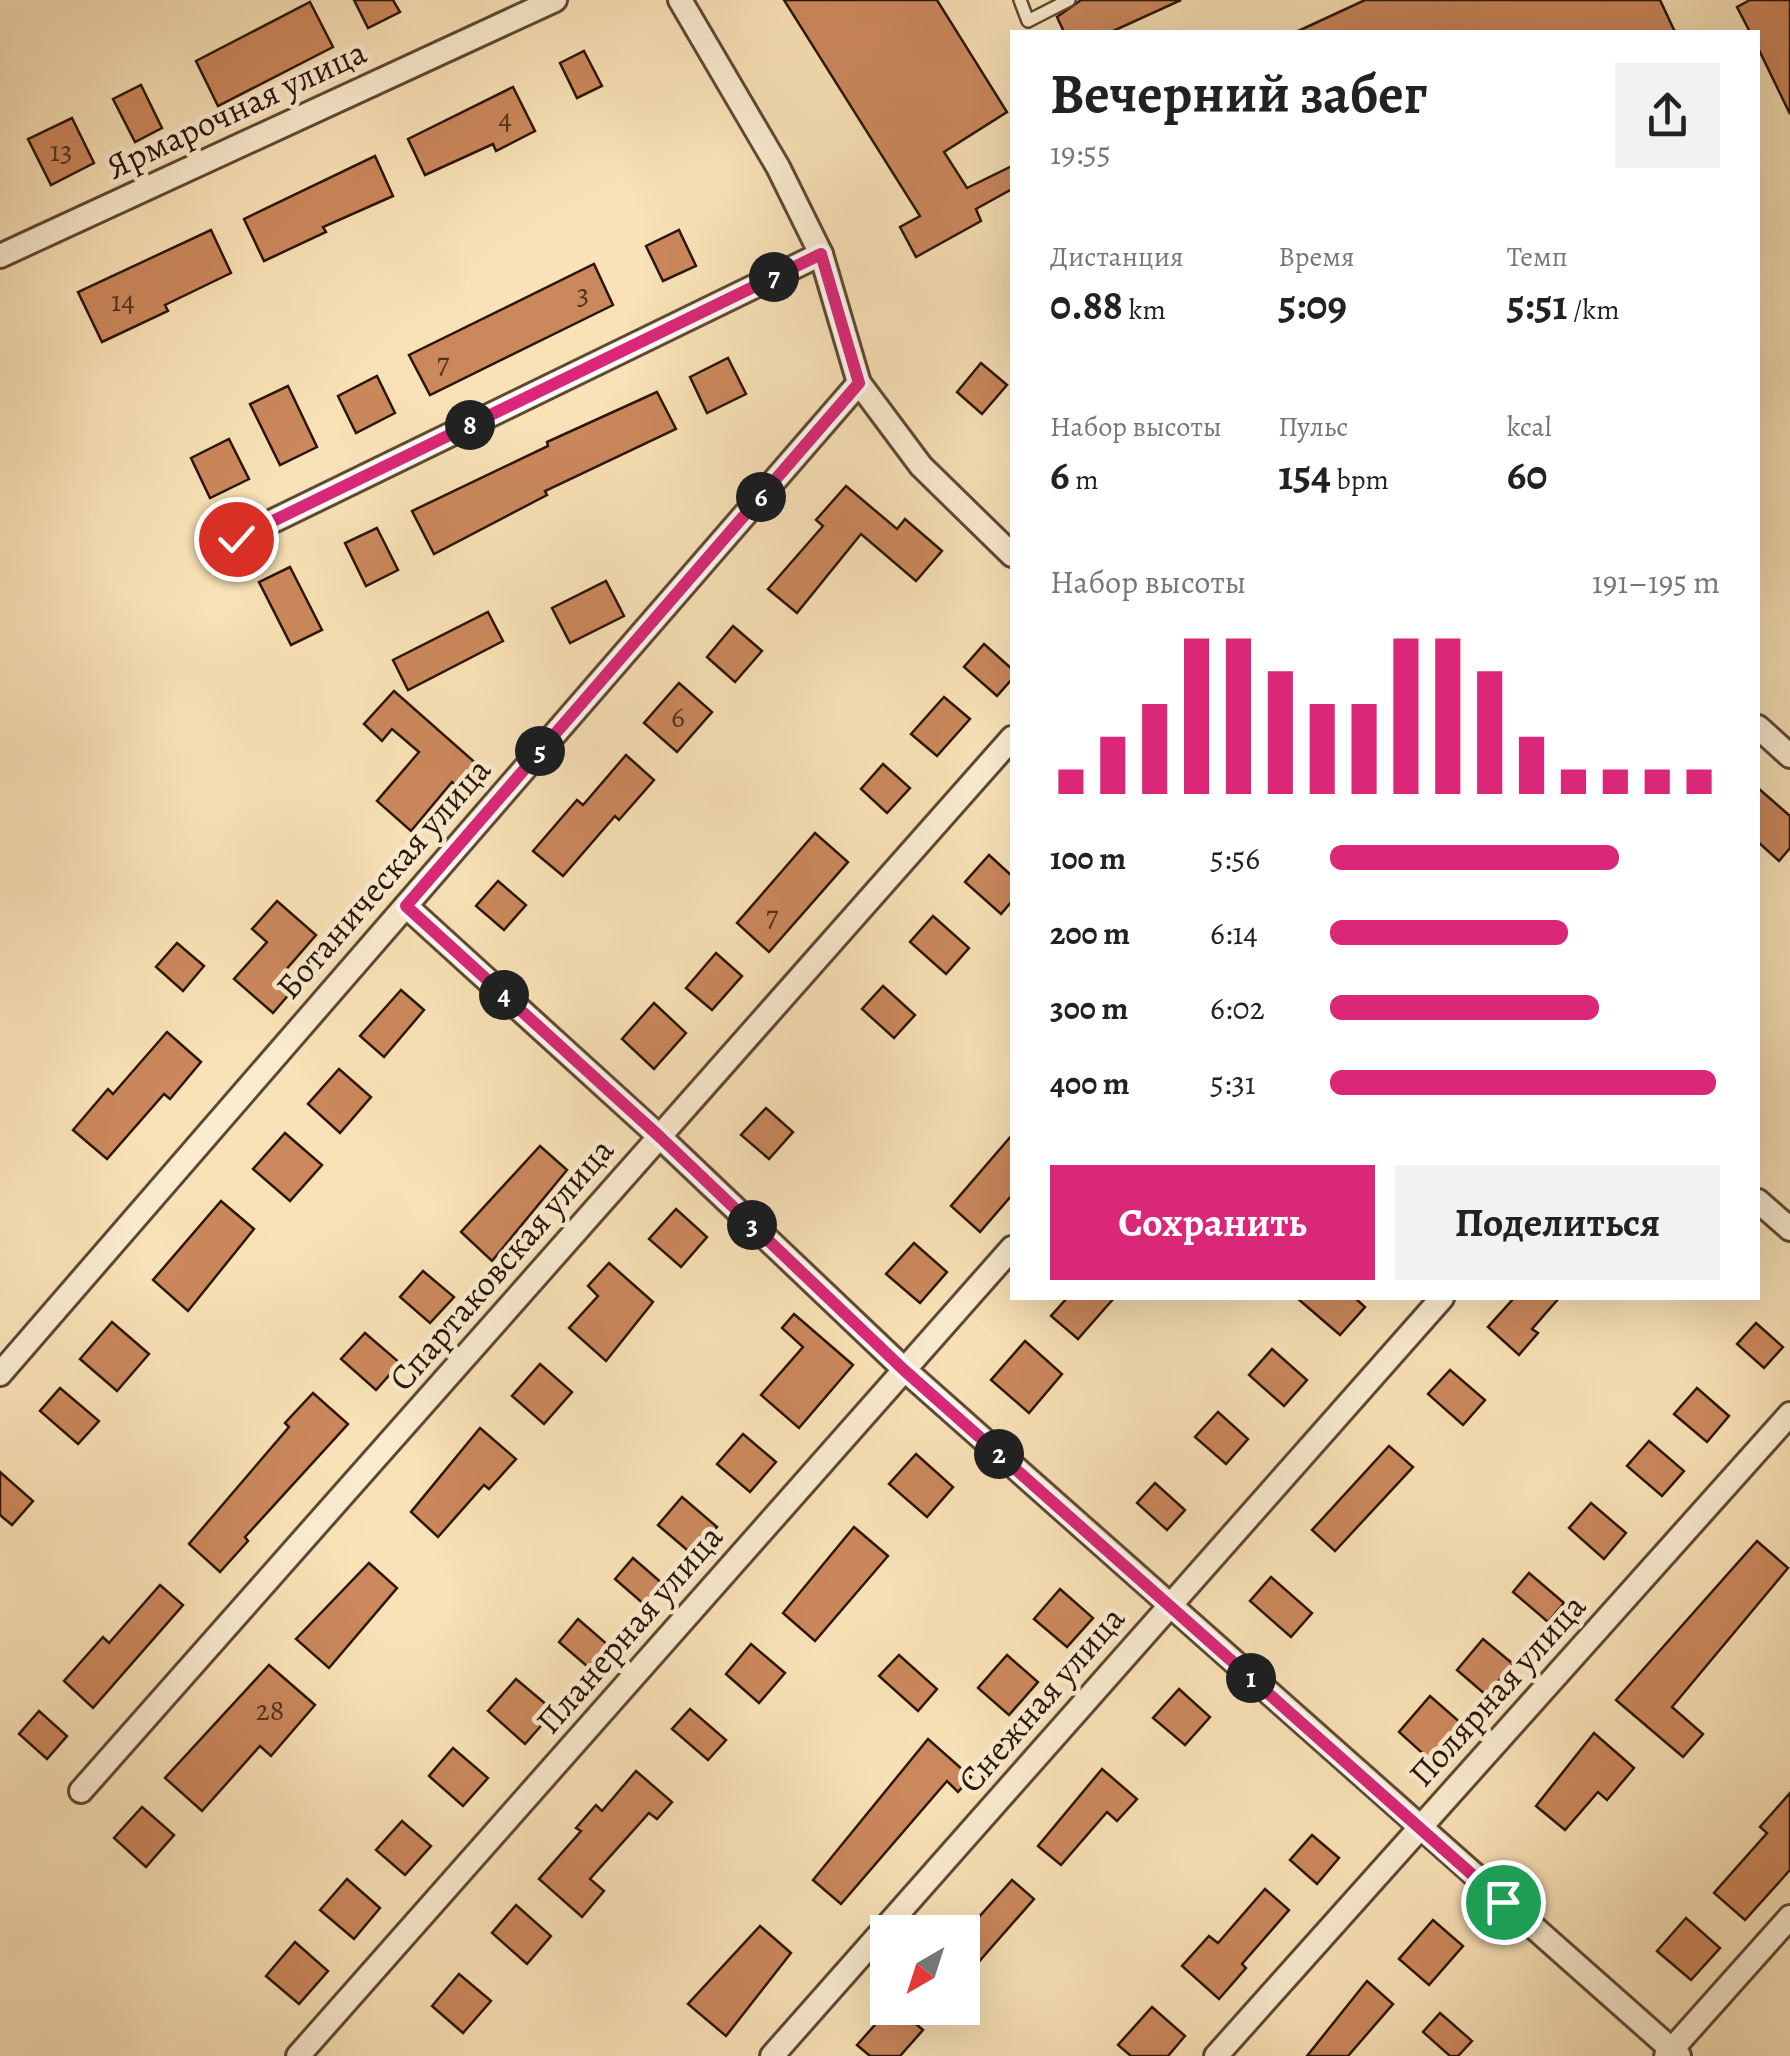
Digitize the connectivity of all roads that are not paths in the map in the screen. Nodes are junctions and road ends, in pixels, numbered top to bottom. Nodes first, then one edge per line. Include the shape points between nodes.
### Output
1 (555, 0) edge
2 (680, 0) edge
3 (1020, 0) edge
4 (1070, 0) edge
5 (821, 254) junction
6 (0, 256) edge
7 (859, 383) junction
8 (236, 539) dead end
9 (1010, 553) edge
10 (1760, 729) edge
11 (1010, 740) edge
12 (1790, 756) edge
13 (406, 906) junction
14 (660, 1137) junction
15 (1760, 1203) edge
16 (1790, 1229) edge
17 (1010, 1250) edge
18 (1440, 1300) edge
19 (904, 1370) junction
20 (0, 1374) edge
21 (1790, 1414) edge
22 (1170, 1606) junction
23 (82, 1792) dead end
24 (1419, 1829) junction
25 (1790, 1917) edge
26 (1672, 2054) edge
27 (298, 2056) edge
28 (772, 2056) edge
29 (1216, 2056) edge

1 - 6 street, Ярмарочная улица
2 - 5 street
3 - 4 lane via 1028,20
5 - 7 street
5 - 8 street
7 - 9 street via 922,466
7 - 13 street, Ботаническая улица
10 - 12 street
11 - 14 street, Спартаковская улица
13 - 14 street
13 - 20 street, Ботаническая улица
14 - 19 street
14 - 23 street, Спартаковская улица
15 - 16 street
17 - 19 street, Планерная улица
18 - 22 street, Снежная улица
19 - 22 street
19 - 27 street, Планерная улица
21 - 24 street, Полярная улица
22 - 24 street
22 - 28 street, Снежная улица
24 - 26 street
24 - 29 street, Полярная улица
25 - 26 street

